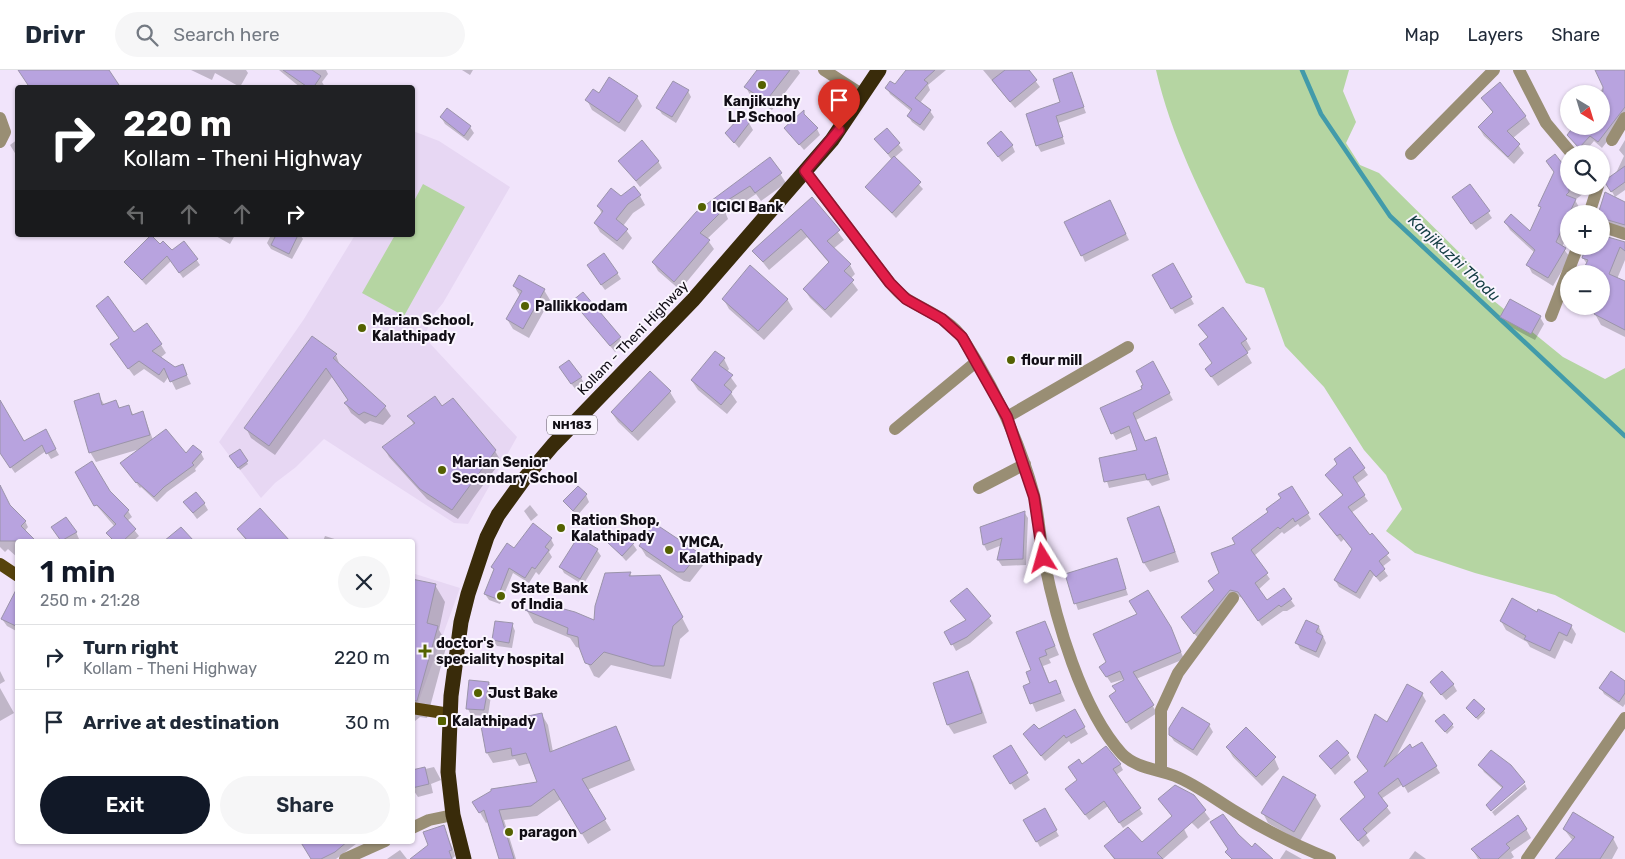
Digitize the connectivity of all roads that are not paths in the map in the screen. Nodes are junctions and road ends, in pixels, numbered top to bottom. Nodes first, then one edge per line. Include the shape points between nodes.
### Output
1 (824, 70) edge
2 (879, 70) edge
3 (1494, 70) edge
4 (1519, 70) edge
5 (862, 95) junction
6 (0, 118) edge
7 (1625, 118) edge
8 (1612, 140) dead end
9 (0, 142) edge
10 (1564, 145) edge
11 (1411, 154) dead end
12 (805, 171) junction
13 (1610, 229) edge
14 (1625, 234) edge
15 (1575, 255) edge
16 (1551, 316) dead end
17 (1128, 347) dead end
18 (976, 362) junction
19 (1007, 417) junction
20 (894, 429) dead end
21 (1025, 464) junction
22 (979, 488) dead end
23 (0, 564) edge
24 (15, 574) edge
25 (1233, 598) dead end
26 (415, 708) edge
27 (450, 714) junction
28 (1625, 718) edge
29 (1162, 771) junction
30 (453, 815) junction
31 (415, 827) edge
32 (378, 844) edge
33 (345, 859) edge
34 (464, 859) edge
35 (1330, 859) edge
36 (1527, 859) edge

1 - 5 street
2 - 5 highway, Kollam - Theni Highway / NH183
3 - 11 street
4 - 10 street via 1546,123
5 - 12 highway, Kollam - Theni Highway / NH183 via 847,121
6 - 9 street via 5,132
7 - 8 street
12 - 18 street via 890,283 906,299 926,308 956,331
12 - 27 highway, Kollam - Theni Highway / NH183 via 693,300 553,445 509,499 487,537 468,594 455,658
13 - 14 street
15 - 16 street
17 - 19 street
18 - 19 street
18 - 20 street
19 - 21 street
21 - 22 street
21 - 29 street via 1055,614 1086,693 1104,729 1123,754 1136,765
23 - 24 main road
25 - 29 street via 1178,673 1161,710
26 - 27 main road
27 - 30 highway, Kollam - Theni Highway / NH183 via 448,772
28 - 36 street
29 - 35 street via 1188,782 1303,848
30 - 31 street
30 - 34 highway, Kollam - Theni Highway / NH183
32 - 33 street

